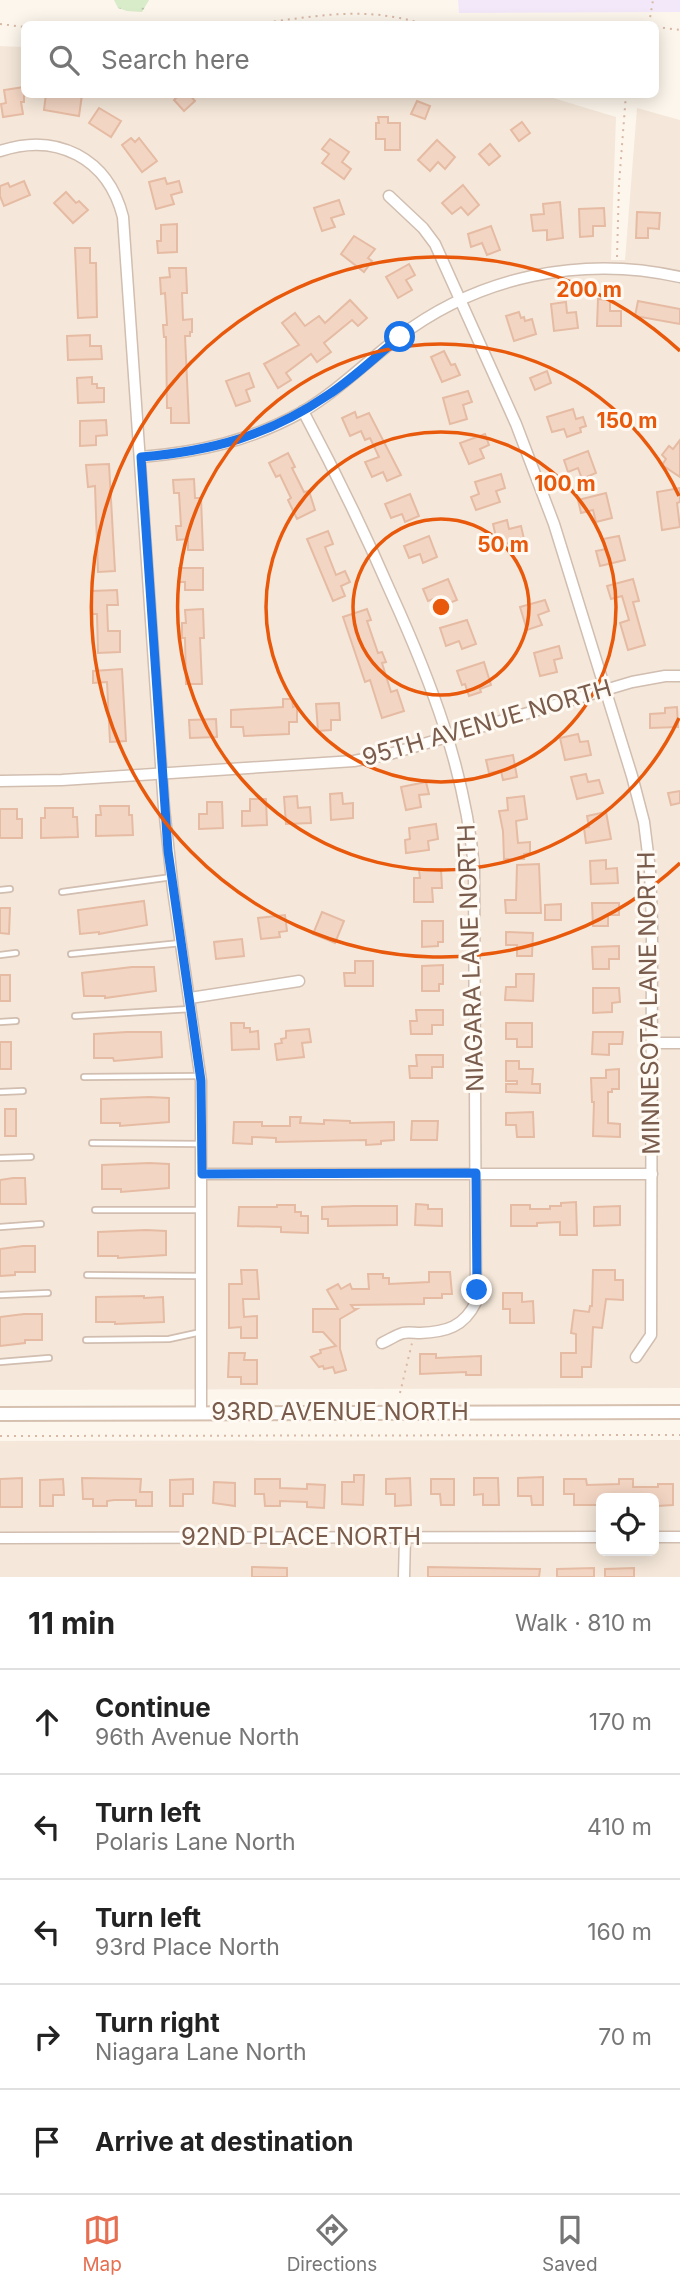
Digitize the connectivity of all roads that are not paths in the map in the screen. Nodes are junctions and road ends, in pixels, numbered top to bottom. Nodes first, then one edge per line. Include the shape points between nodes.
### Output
1 (0, 151) edge
2 (389, 196) dead end
3 (680, 276) edge
4 (462, 300) junction
5 (303, 411) junction
6 (141, 457) junction
7 (680, 676) edge
8 (606, 689) junction
9 (447, 737) junction
10 (162, 774) junction
11 (0, 781) edge
12 (172, 877) junction
13 (10, 889) dead end
14 (0, 890) edge
15 (62, 892) dead end
16 (181, 943) junction
17 (16, 953) dead end
18 (71, 954) dead end
19 (0, 955) edge
20 (299, 981) dead end
21 (190, 998) junction
22 (192, 1009) junction
23 (75, 1016) dead end
24 (16, 1021) dead end
25 (0, 1022) edge
26 (653, 1043) junction
27 (680, 1043) edge
28 (200, 1076) junction
29 (84, 1077) dead end
30 (23, 1091) dead end
31 (0, 1092) edge
32 (92, 1143) dead end
33 (202, 1144) junction
34 (30, 1157) dead end
35 (0, 1158) edge
36 (476, 1173) junction
37 (202, 1174) junction
38 (652, 1174) junction
39 (95, 1210) dead end
40 (202, 1210) junction
41 (41, 1224) dead end
42 (0, 1227) edge
43 (87, 1275) dead end
44 (202, 1276) junction
45 (48, 1293) dead end
46 (0, 1295) edge
47 (202, 1332) junction
48 (86, 1340) dead end
49 (382, 1343) dead end
50 (636, 1357) dead end
51 (49, 1358) dead end
52 (0, 1362) edge
53 (201, 1412) junction
54 (680, 1412) edge
55 (0, 1414) edge
56 (405, 1537) junction
57 (596, 1537) edge
58 (659, 1537) edge
59 (680, 1537) edge
60 (0, 1538) edge
61 (404, 1577) edge

1 - 6 street via 28,144 55,146 96,168 117,198 123,217
2 - 4 street, MINNESOTA LANE NORTH via 435,244
3 - 4 street via 578,268 503,283
4 - 5 street via 424,320
4 - 8 street, MINNESOTA LANE NORTH via 554,524
5 - 6 street via 230,443
5 - 9 street, NIAGARA LANE NORTH via 407,627
6 - 10 street
7 - 8 street, 95TH AVENUE NORTH
8 - 9 street, 95TH AVENUE NORTH
8 - 26 street, MINNESOTA LANE NORTH via 632,776 650,870
9 - 10 street, 95TH AVENUE NORTH via 354,761
9 - 36 street, NIAGARA LANE NORTH via 467,810 474,867
10 - 11 street, 95TH AVENUE NORTH
10 - 12 street
12 - 15 lane
12 - 16 street
13 - 14 lane
16 - 18 lane
16 - 21 street
17 - 19 lane
20 - 21 street
21 - 22 street
22 - 23 lane
22 - 28 street
24 - 25 lane
26 - 27 street
26 - 38 street, MINNESOTA LANE NORTH
28 - 29 lane
28 - 33 street
30 - 31 lane
32 - 33 lane
33 - 37 street
34 - 35 lane
36 - 37 street
36 - 38 street
36 - 49 street, NIAGARA LANE NORTH via 476,1302 471,1314 451,1329 403,1333
37 - 40 street
38 - 50 street, MINNESOTA LANE NORTH via 651,1335
39 - 40 lane
40 - 44 street
41 - 42 lane
43 - 44 lane
44 - 47 street
45 - 46 lane
47 - 48 lane via 169,1339
47 - 53 street
51 - 52 lane
53 - 54 main road, 93RD AVENUE NORTH
53 - 55 main road, 93RD AVENUE NORTH
56 - 57 street, 92ND PLACE NORTH
56 - 60 street, 92ND PLACE NORTH
56 - 61 street
58 - 59 street

